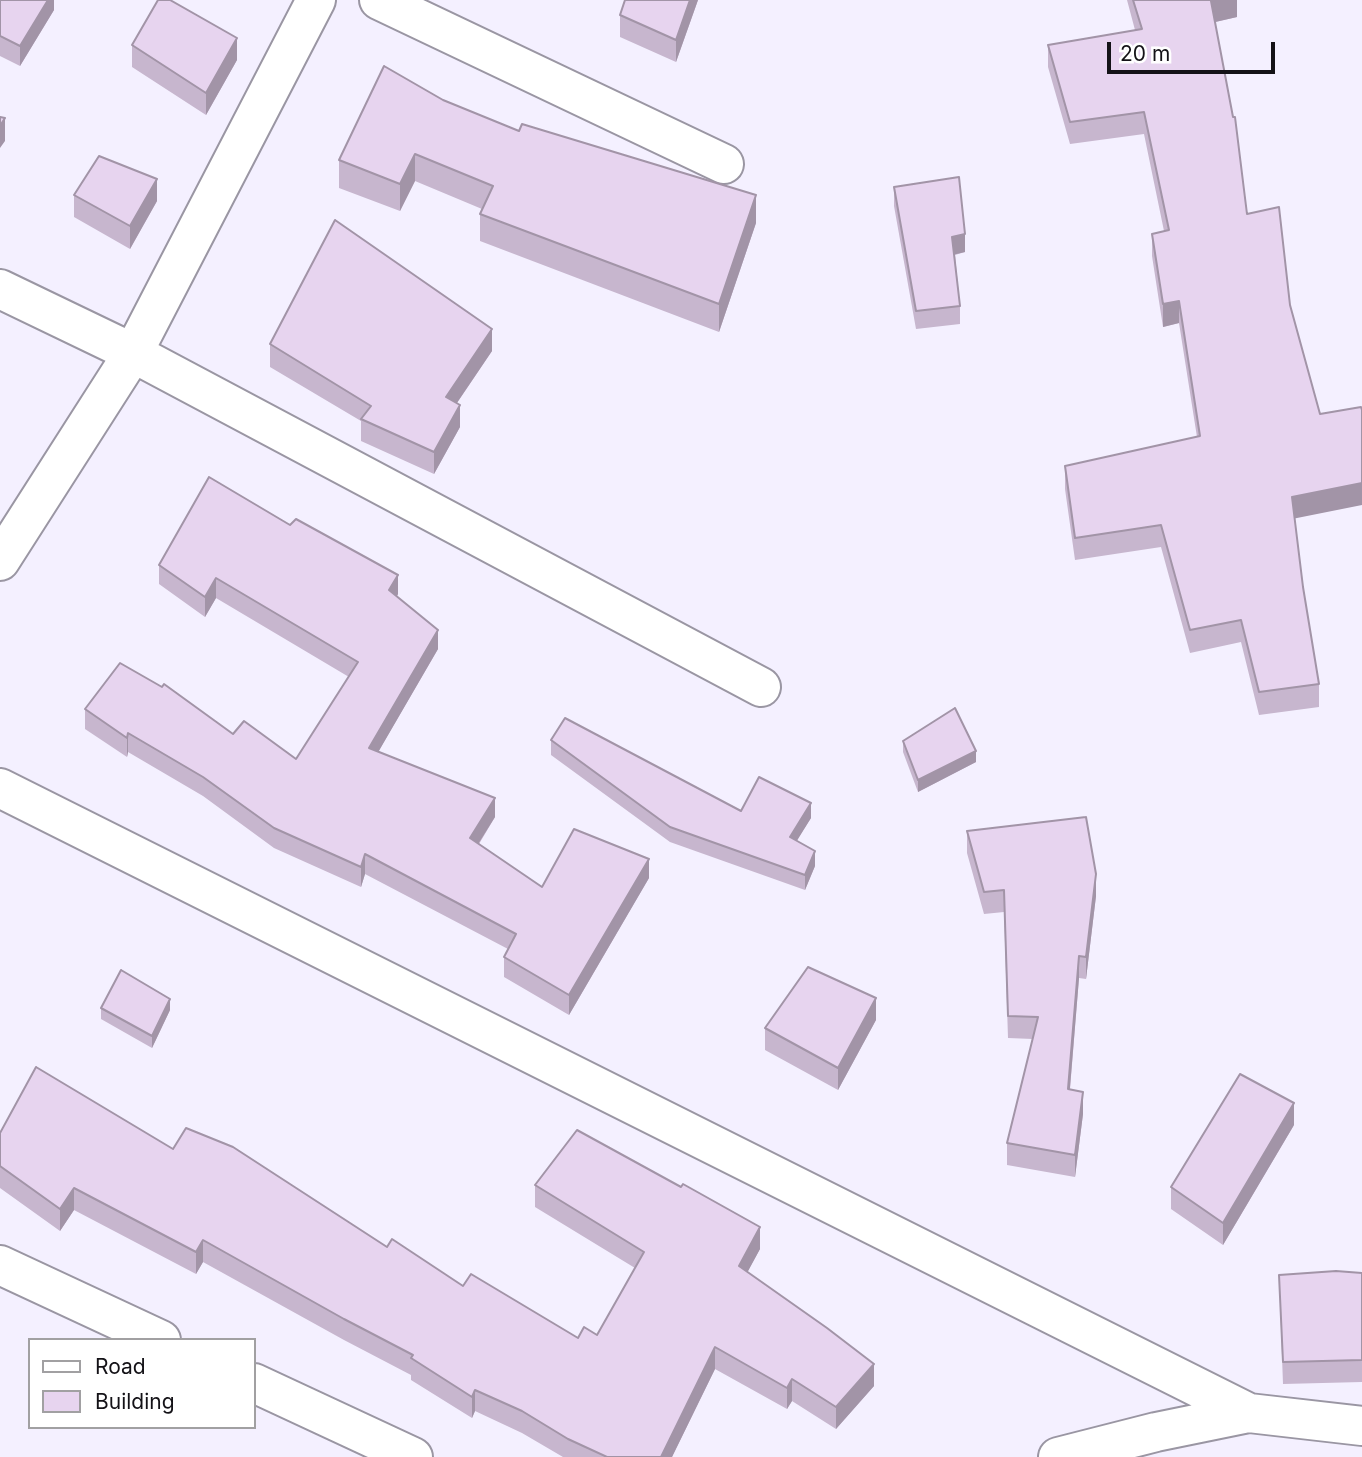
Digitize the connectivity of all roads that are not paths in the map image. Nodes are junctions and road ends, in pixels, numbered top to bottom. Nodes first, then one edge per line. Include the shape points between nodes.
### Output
1 (316, 0) edge
2 (379, 0) edge
3 (724, 164) dead end
4 (0, 289) edge
5 (133, 353) junction
6 (0, 561) edge
7 (761, 687) dead end
8 (0, 788) edge
9 (0, 1265) edge
10 (157, 1338) edge
11 (256, 1384) edge
12 (1250, 1413) junction
13 (1362, 1426) edge
14 (1155, 1445) edge
15 (413, 1457) edge
16 (1058, 1457) edge

1 - 5 street
2 - 3 street
4 - 5 street
5 - 6 street
5 - 7 street
8 - 12 street
9 - 10 street
11 - 15 street
12 - 13 street
12 - 14 street
14 - 16 street

